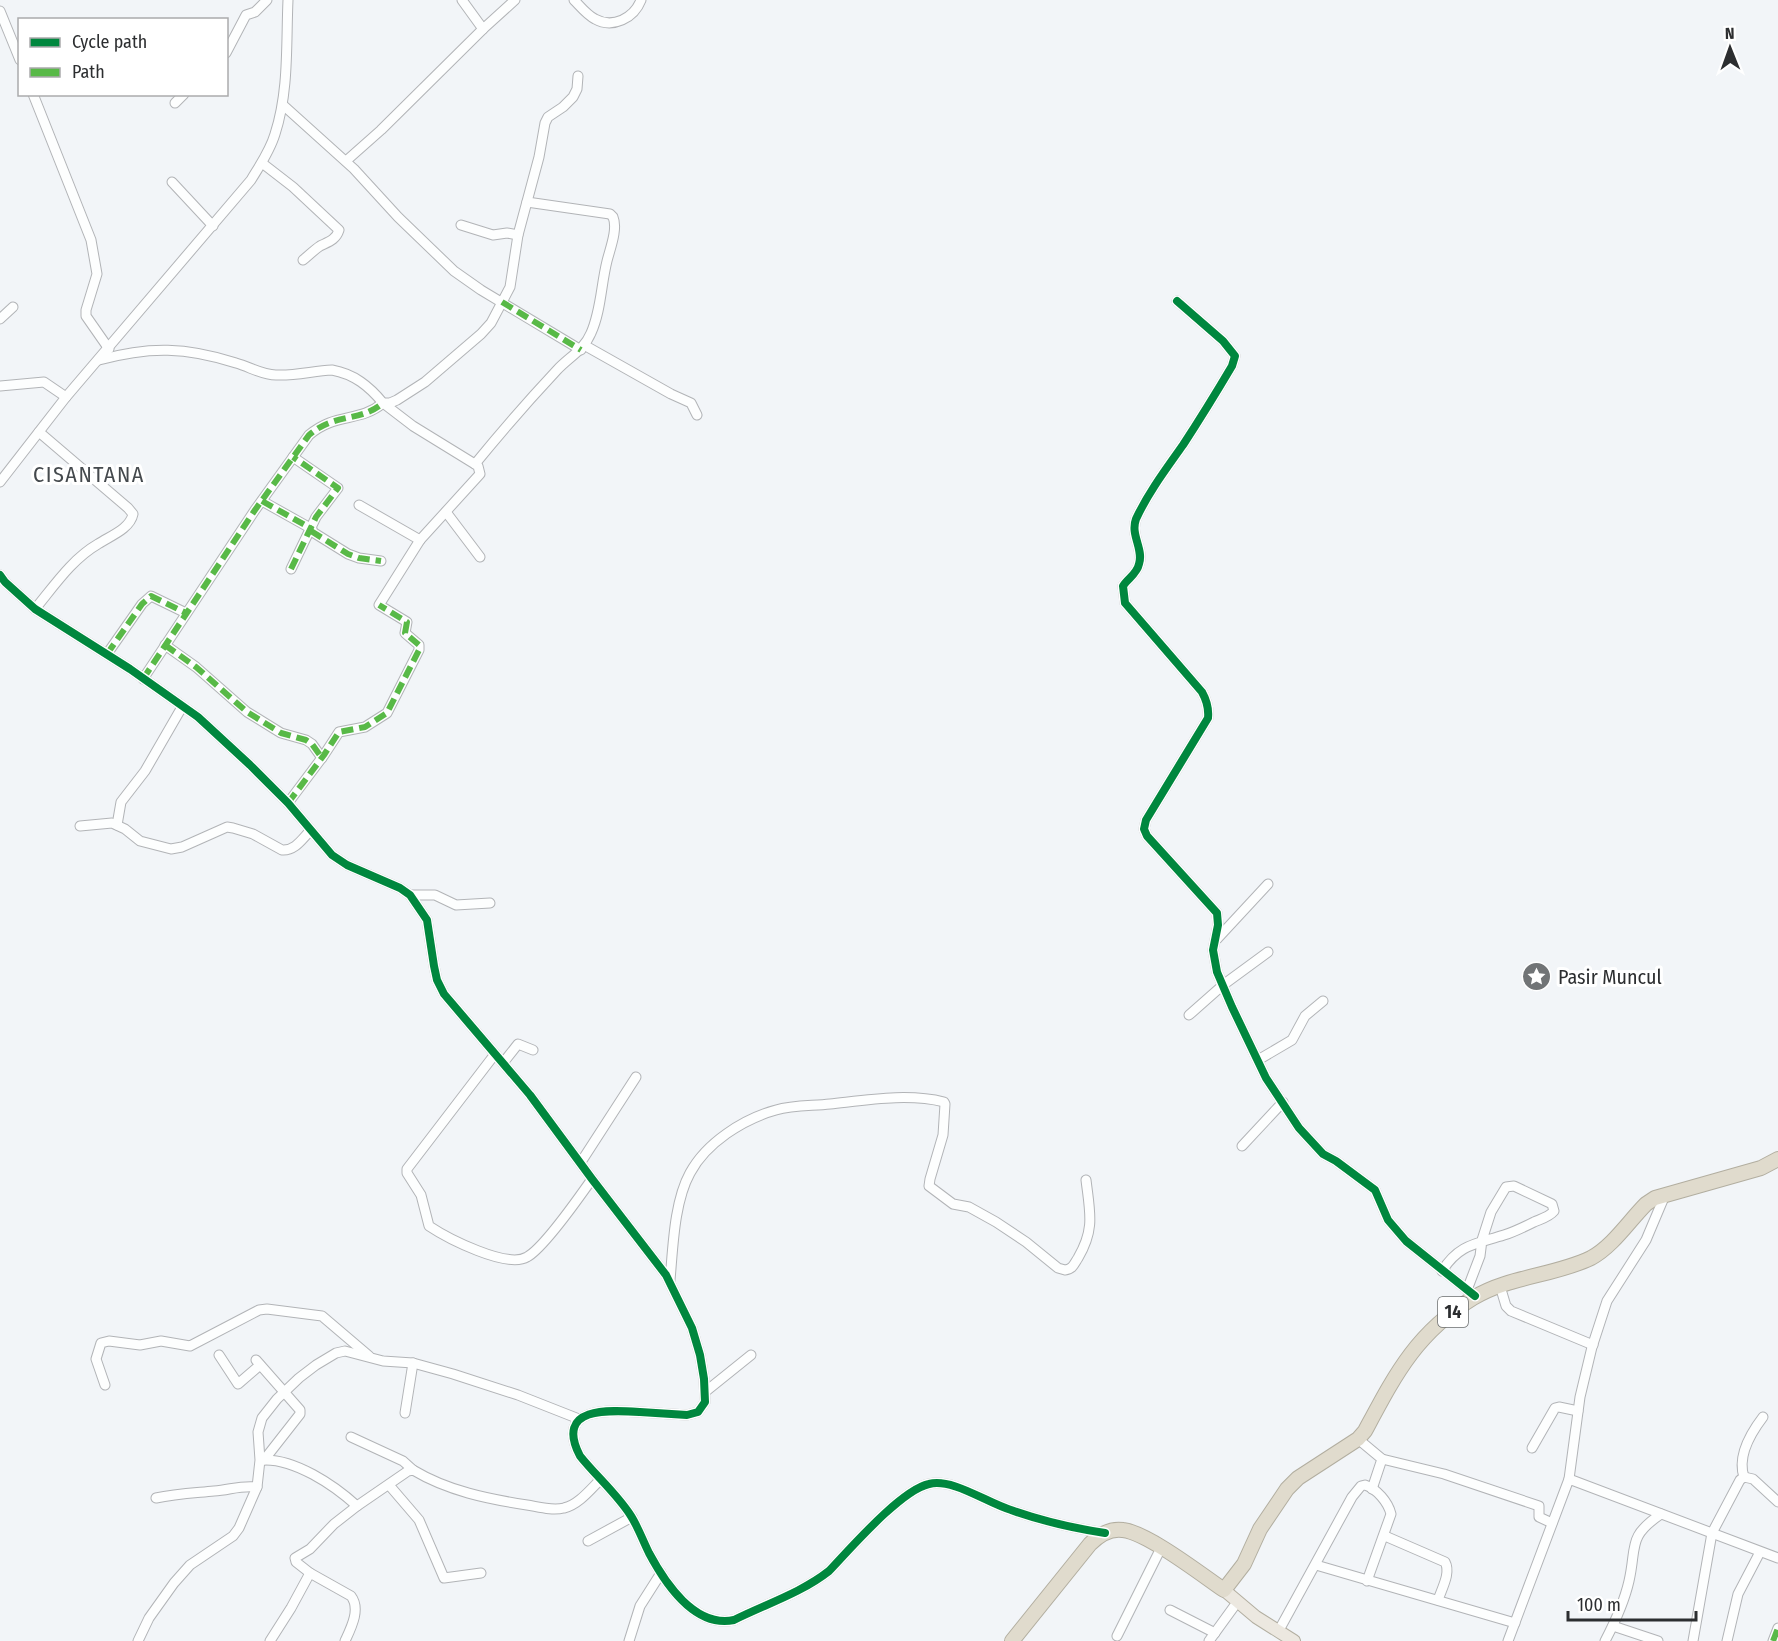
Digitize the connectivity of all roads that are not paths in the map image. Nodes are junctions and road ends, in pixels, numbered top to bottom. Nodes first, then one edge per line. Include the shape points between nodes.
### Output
1 (267, 0) edge
2 (288, 0) edge
3 (462, 0) edge
4 (515, 0) edge
5 (574, 0) edge
6 (641, 0) edge
7 (0, 11) edge
8 (483, 29) junction
9 (4, 31) edge
10 (228, 48) edge
11 (18, 56) edge
12 (578, 75) dead end
13 (34, 96) edge
14 (182, 96) edge
15 (175, 103) dead end
16 (283, 105) junction
17 (346, 161) junction
18 (262, 163) junction
19 (172, 182) dead end
20 (527, 202) junction
21 (461, 225) dead end
22 (213, 226) junction
23 (518, 235) junction
24 (303, 260) dead end
25 (1177, 301) dead end
26 (502, 302) junction
27 (13, 307) dead end
28 (0, 320) edge
29 (583, 348) junction
30 (109, 349) junction
31 (99, 360) junction
32 (0, 386) edge
33 (66, 397) junction
34 (383, 403) junction
35 (697, 415) dead end
36 (39, 432) junction
37 (293, 457) junction
38 (475, 464) junction
39 (0, 482) edge
40 (262, 501) junction
41 (359, 505) dead end
42 (446, 512) junction
43 (311, 530) junction
44 (420, 540) junction
45 (480, 557) dead end
46 (381, 561) dead end
47 (291, 569) dead end
48 (0, 575) edge
49 (35, 609) junction
50 (186, 613) junction
51 (165, 645) junction
52 (107, 654) junction
53 (143, 679) junction
54 (182, 707) junction
55 (322, 758) junction
56 (288, 803) junction
57 (117, 825) junction
58 (80, 826) dead end
59 (310, 831) junction
60 (1268, 884) dead end
61 (411, 896) junction
62 (490, 903) dead end
63 (1215, 941) junction
64 (1268, 952) dead end
65 (1223, 985) junction
66 (1323, 1001) dead end
67 (1189, 1015) dead end
68 (533, 1050) dead end
69 (495, 1054) junction
70 (1258, 1060) junction
71 (502, 1063) junction
72 (636, 1077) dead end
73 (1283, 1102) junction
74 (1242, 1146) dead end
75 (1778, 1159) edge
76 (581, 1162) junction
77 (592, 1179) junction
78 (1086, 1180) dead end
79 (1665, 1195) junction
80 (1482, 1240) junction
81 (1442, 1270) junction
82 (670, 1283) junction
83 (1500, 1287) junction
84 (1471, 1293) junction
85 (1593, 1345) junction
86 (751, 1354) dead end
87 (219, 1355) dead end
88 (370, 1357) junction
89 (413, 1363) junction
90 (105, 1385) dead end
91 (705, 1392) junction
92 (283, 1393) junction
93 (1578, 1411) junction
94 (405, 1413) dead end
95 (1763, 1417) dead end
96 (579, 1419) junction
97 (351, 1437) dead end
98 (1358, 1439) junction
99 (1532, 1448) dead end
100 (1382, 1459) junction
101 (262, 1460) junction
102 (413, 1470) junction
103 (1744, 1478) junction
104 (1569, 1479) junction
105 (600, 1480) junction
106 (388, 1485) junction
107 (256, 1487) junction
108 (1372, 1488) junction
109 (156, 1498) dead end
110 (1778, 1502) edge
111 (357, 1506) junction
112 (1661, 1514) junction
113 (632, 1517) junction
114 (1552, 1523) junction
115 (1105, 1533) junction
116 (1712, 1533) junction
117 (1385, 1536) junction
118 (588, 1541) dead end
119 (1155, 1544) junction
120 (1760, 1552) junction
121 (1778, 1558) edge
122 (1316, 1565) junction
123 (310, 1573) junction
124 (481, 1573) dead end
125 (661, 1573) junction
126 (1367, 1581) junction
127 (1224, 1590) junction
128 (1438, 1600) junction
129 (1238, 1601) junction
130 (1170, 1610) dead end
131 (1515, 1623) junction
132 (1613, 1626) junction
133 (1778, 1628) edge
134 (1278, 1632) junction
135 (1117, 1635) dead end
136 (1212, 1637) edge
137 (138, 1641) edge
138 (270, 1641) edge
139 (345, 1641) edge
140 (629, 1641) edge
141 (1012, 1641) edge
142 (1294, 1641) edge
143 (1508, 1641) edge
144 (1605, 1641) edge
145 (1658, 1641) edge
146 (1693, 1641) edge
147 (1727, 1641) edge
148 (1773, 1641) edge

1 - 10 street via 246,15
2 - 16 street
3 - 8 street
4 - 8 street
5 - 6 street via 592,18 606,23 625,19
7 - 9 street
8 - 17 street
9 - 11 street
12 - 20 street via 573,97 545,123
13 - 30 street via 91,240 97,274 86,316
14 - 15 street
16 - 17 street
16 - 18 street
17 - 26 street via 454,271
18 - 22 street
18 - 24 street via 339,230
19 - 22 street
20 - 23 street
20 - 29 street via 610,214 615,222 598,315
21 - 23 street via 493,235
22 - 30 street
23 - 26 street via 510,287
25 - 63 street via 1223,341 1235,360 1136,519 1140,563 1125,583 1123,595 1129,609 1208,703 1208,718 1146,820 1144,830 1214,908 1218,919
26 - 29 street
26 - 34 street via 481,334 425,382 397,400
27 - 28 street
29 - 35 street via 691,403
29 - 38 street via 560,366
30 - 31 street
31 - 33 street
31 - 34 street via 161,349 199,354 274,375 332,370 359,380
32 - 33 street via 44,382
33 - 36 street
34 - 37 street via 364,415 320,426
34 - 38 street
36 - 39 street
36 - 49 street via 133,514 131,521 116,534 82,555
37 - 40 street
37 - 43 street via 338,488
38 - 42 street via 480,474
40 - 43 street
40 - 50 street
41 - 44 street
42 - 44 street
42 - 45 street
43 - 46 street via 348,554
43 - 47 street
44 - 55 street via 379,605 407,622 405,633 419,645 418,650 387,713 365,727 339,732
48 - 49 street
49 - 52 street
50 - 51 street
50 - 52 street via 151,596
51 - 53 street
51 - 55 street via 247,712 281,733 306,740
52 - 53 street
53 - 54 street
54 - 56 street via 207,725
54 - 57 street via 145,771 121,802
55 - 56 street
56 - 59 street
57 - 58 street
57 - 59 street via 140,841 171,849 227,827 287,850
59 - 61 street via 347,865
60 - 63 street
61 - 62 street via 435,895 454,905
61 - 69 street via 427,920 437,980 444,994
63 - 65 street via 1213,950
64 - 65 street
65 - 67 street
65 - 70 street
66 - 70 street via 1302,1019 1292,1040
68 - 71 street via 518,1044
69 - 71 street
69 - 77 street via 407,1169 421,1195 429,1226 487,1254 507,1260 527,1258
70 - 73 street
71 - 76 street
72 - 76 street
73 - 74 street
73 - 81 street via 1310,1142 1375,1190 1394,1229
75 - 79 highway, 14 via 1761,1168
76 - 77 street
77 - 82 street
78 - 82 street via 1091,1228 1078,1258 1071,1269 1065,1270 996,1222 969,1207 953,1204 929,1186 943,1135 944,1102 904,1098 777,1110 748,1120 722,1137 690,1172 680,1200
79 - 83 highway, 14 via 1646,1203 1604,1249 1590,1258
79 - 85 street via 1646,1240 1607,1301
80 - 80 street via 1491,1212 1507,1186 1554,1208 1548,1216 1517,1230
80 - 81 street via 1454,1254
80 - 84 street
81 - 84 street
82 - 91 street via 692,1328
83 - 84 highway, 14
83 - 85 street via 1511,1311
84 - 98 highway, 14 via 1415,1347
85 - 93 street
86 - 91 street
87 - 92 street via 238,1384 258,1363
88 - 89 street
88 - 90 street via 322,1316 263,1309 190,1346 161,1341 135,1345 101,1343 96,1359
88 - 92 street via 345,1351 336,1353
89 - 94 street
89 - 96 street via 518,1395
91 - 96 street via 705,1402 693,1414 611,1410
92 - 101 street via 260,1423
92 - 101 street via 300,1414
93 - 99 street via 1555,1408
93 - 104 street
95 - 103 street via 1751,1434 1741,1463
96 - 105 street via 575,1446
97 - 102 street via 403,1461
98 - 100 street
98 - 127 highway, 14 via 1287,1489 1260,1529 1244,1564
100 - 108 street
100 - 114 street via 1444,1474 1539,1506 1539,1517
101 - 107 street
101 - 111 street via 273,1460 318,1477
102 - 105 street via 480,1496 552,1509 568,1507
102 - 106 street
103 - 110 street via 1753,1479
103 - 116 street
104 - 112 street
104 - 114 street
105 - 113 street
106 - 111 street
106 - 124 street via 418,1520 444,1578
107 - 109 street
107 - 137 street via 236,1532 196,1560 174,1583 161,1598
108 - 117 street via 1390,1508
108 - 122 street via 1361,1486 1352,1497
111 - 123 street via 295,1558
112 - 116 street
112 - 132 street via 1642,1528 1638,1536 1630,1579
113 - 118 street
113 - 125 street
114 - 131 street
115 - 119 highway via 1131,1532
115 - 125 street via 1049,1522 1008,1510 961,1489 929,1484 903,1499 816,1581 734,1620 718,1621 701,1615
115 - 141 highway via 1090,1544
116 - 120 street
116 - 146 street
117 - 126 street
117 - 128 street via 1445,1562 1448,1569
119 - 127 highway
119 - 135 street
120 - 121 street
120 - 147 street via 1738,1594
122 - 126 street
122 - 134 street
123 - 138 street
123 - 139 street via 354,1599 355,1614
125 - 140 street via 640,1606
126 - 128 street
127 - 129 main road
128 - 131 street
129 - 134 main road
129 - 136 street
130 - 136 street
131 - 143 street
132 - 144 street
132 - 145 street
133 - 148 street
134 - 142 main road

